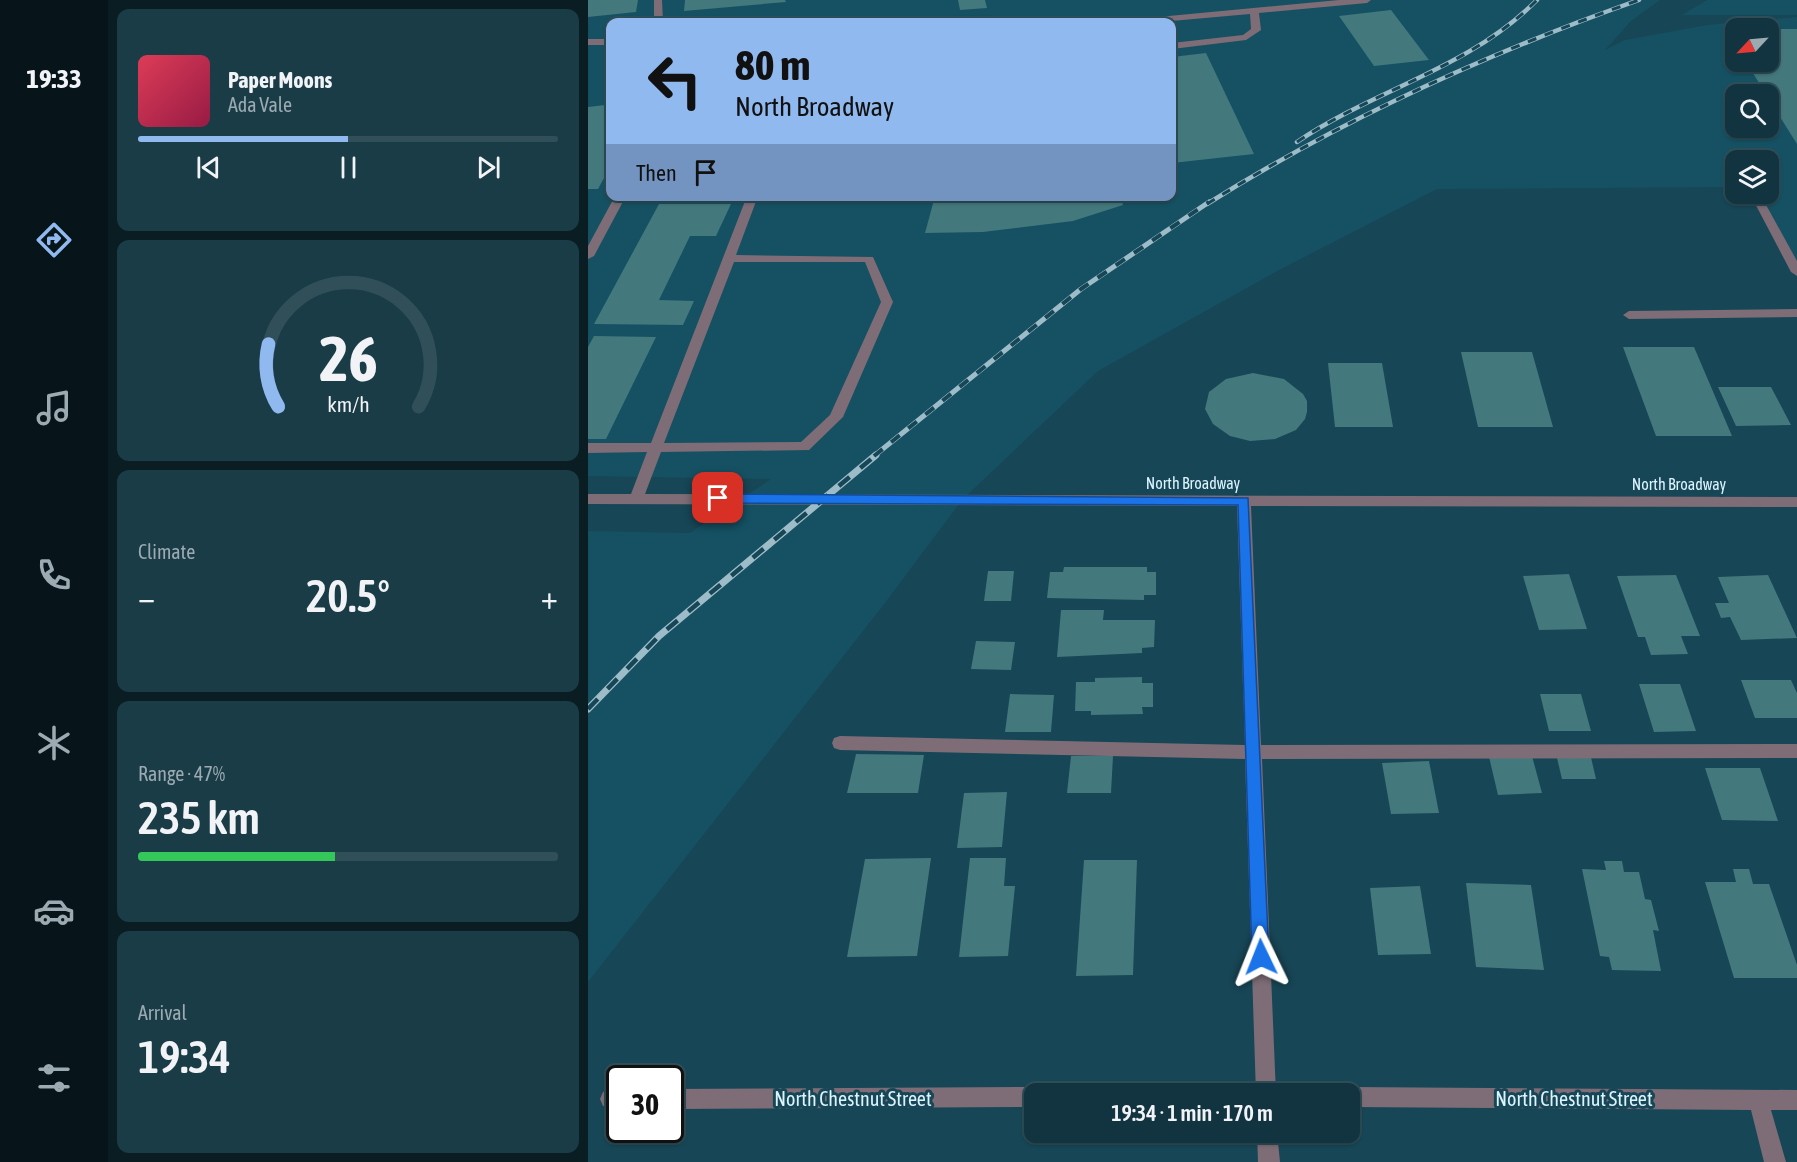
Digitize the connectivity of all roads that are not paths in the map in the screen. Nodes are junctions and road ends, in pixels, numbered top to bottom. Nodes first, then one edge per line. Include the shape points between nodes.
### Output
1 (658, 0) edge
2 (1367, 0) edge
3 (1329, 2) edge
4 (1254, 11) junction
5 (659, 18) edge
6 (1176, 18) edge
7 (588, 42) edge
8 (606, 42) edge
9 (1176, 46) edge
10 (618, 201) edge
11 (751, 201) edge
12 (1760, 204) edge
13 (588, 256) edge
14 (729, 258) junction
15 (1797, 272) edge
16 (1797, 313) edge
17 (1629, 315) dead end
18 (588, 448) edge
19 (656, 448) junction
20 (588, 499) edge
21 (636, 499) junction
22 (1244, 501) junction
23 (1797, 502) edge
24 (840, 743) dead end
25 (1797, 751) edge
26 (1253, 752) junction
27 (1266, 1083) edge
28 (1024, 1097) edge
29 (1360, 1097) edge
30 (684, 1099) edge
31 (1758, 1099) junction
32 (1797, 1100) edge
33 (1268, 1143) edge
34 (1269, 1162) edge
35 (1775, 1162) edge

1 - 5 street
2 - 3 street
3 - 4 street
4 - 6 street
4 - 9 street via 1256,30 1246,37
7 - 8 street
10 - 13 street
11 - 14 street
12 - 15 street
14 - 19 street
14 - 19 street via 869,259 886,302 836,417 804,447
16 - 17 street
18 - 19 street
19 - 21 street
20 - 21 street, North Broadway
21 - 22 street, North Broadway
22 - 23 street, North Broadway
22 - 26 street
24 - 26 street
25 - 26 street
26 - 27 street
28 - 30 street, North Chestnut Street
29 - 31 street, North Chestnut Street
31 - 32 street, North Chestnut Street
31 - 35 street
33 - 34 street

